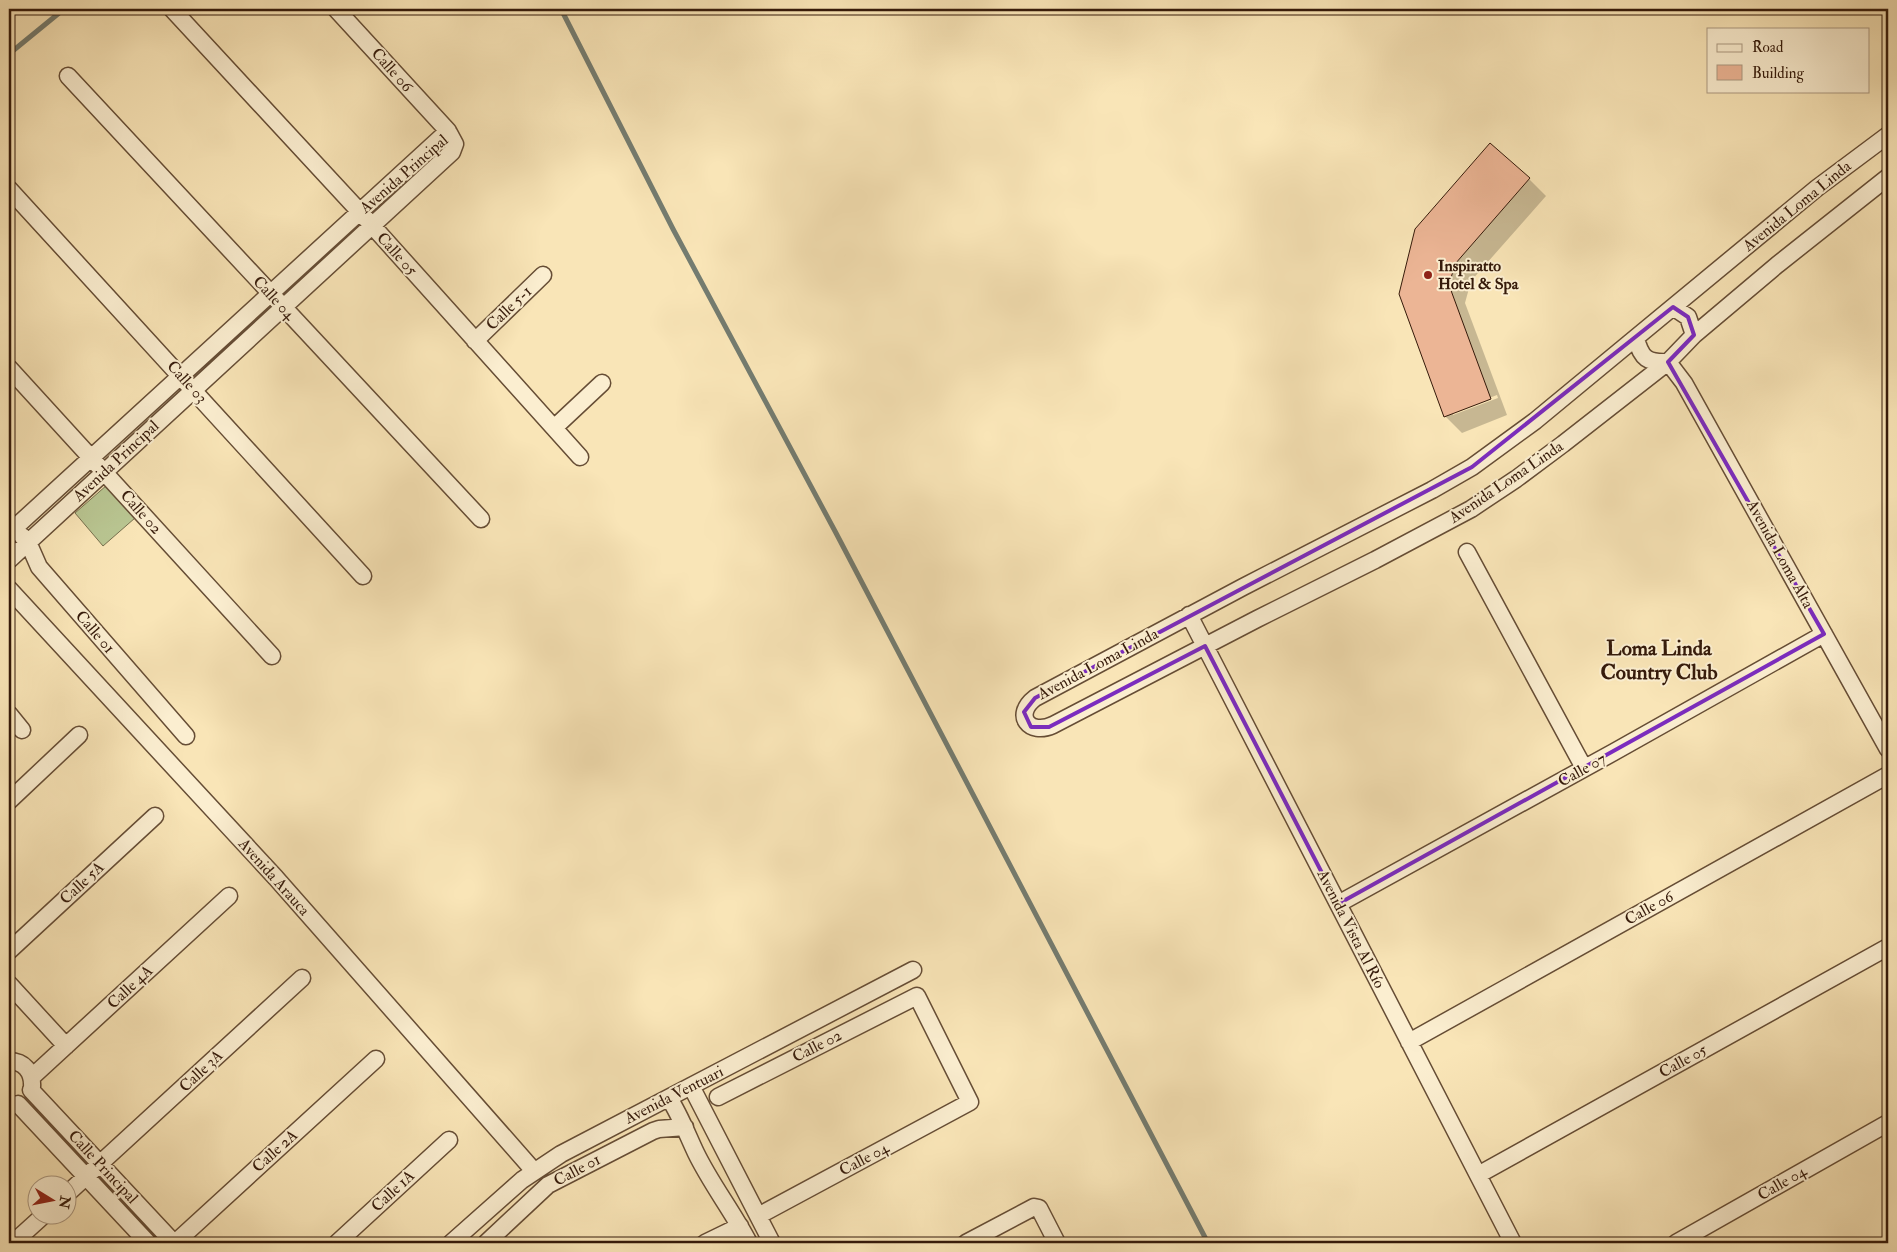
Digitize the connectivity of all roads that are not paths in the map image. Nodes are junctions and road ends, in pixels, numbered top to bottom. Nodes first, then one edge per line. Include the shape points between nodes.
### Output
1 (172, 9) edge
2 (336, 9) edge
3 (68, 76) dead end
4 (448, 131) junction
5 (1888, 136) edge
6 (1888, 177) edge
7 (9, 189) edge
8 (360, 212) junction
9 (372, 226) junction
10 (543, 275) dead end
11 (270, 294) junction
12 (1673, 307) junction
13 (283, 308) junction
14 (1694, 335) junction
15 (1636, 338) junction
16 (475, 341) junction
17 (1668, 362) junction
18 (9, 368) edge
19 (181, 376) junction
20 (602, 383) dead end
21 (194, 390) junction
22 (554, 428) junction
23 (580, 457) dead end
24 (91, 458) junction
25 (104, 472) junction
26 (481, 519) dead end
27 (11, 529) edge
28 (28, 542) junction
29 (1467, 552) dead end
30 (9, 560) edge
31 (363, 576) dead end
32 (9, 588) edge
33 (1189, 615) junction
34 (1824, 634) junction
35 (1205, 646) junction
36 (272, 656) dead end
37 (9, 714) edge
38 (22, 730) dead end
39 (79, 735) dead end
40 (186, 736) dead end
41 (1888, 749) edge
42 (1584, 768) junction
43 (1888, 774) edge
44 (9, 801) edge
45 (155, 816) dead end
46 (229, 896) dead end
47 (1338, 904) junction
48 (1888, 947) edge
49 (9, 950) edge
50 (912, 970) dead end
51 (302, 978) dead end
52 (9, 984) edge
53 (1409, 1042) junction
54 (66, 1046) junction
55 (376, 1059) dead end
56 (9, 1061) edge
57 (32, 1084) junction
58 (691, 1086) junction
59 (718, 1097) dead end
60 (668, 1098) junction
61 (970, 1102) joint
62 (13, 1104) edge
63 (1888, 1123) edge
64 (685, 1127) junction
65 (449, 1140) dead end
66 (100, 1164) junction
67 (534, 1171) junction
68 (1478, 1175) junction
69 (86, 1176) junction
70 (78, 1184) edge
71 (758, 1216) junction
72 (33, 1224) edge
73 (740, 1226) junction
74 (13, 1243) edge
75 (148, 1243) edge
76 (175, 1243) edge
77 (337, 1243) edge
78 (451, 1243) edge
79 (486, 1243) edge
80 (704, 1243) edge
81 (748, 1243) edge
82 (772, 1243) edge
83 (966, 1243) edge
84 (1057, 1243) edge
85 (1513, 1243) edge
86 (1676, 1243) edge

1 - 8 street, Calle 05
2 - 4 street, Calle 06
3 - 11 street, Calle 04
4 - 8 street, Avenida Principal
4 - 9 street, Avenida Principal via 455,144 452,152
5 - 12 street, Avenida Loma Linda via 1817,188
6 - 14 street, Avenida Loma Linda
7 - 19 street, Calle 03
8 - 9 street, Calle 05
8 - 11 street, Avenida Principal
9 - 13 street, Avenida Principal
9 - 16 street, Calle 05
10 - 16 street, Calle 5-1
11 - 13 street, Calle 04
11 - 19 street, Avenida Principal
12 - 14 street via 1688,317
12 - 15 street, Avenida Loma Linda
13 - 21 street, Avenida Principal
13 - 26 street, Calle 04
14 - 17 street, Avenida Loma Linda
15 - 17 street via 1648,360
15 - 33 street, Avenida Loma Linda via 1535,422 1466,471
16 - 22 street, Calle 05
17 - 34 street, Avenida Loma Alta via 1699,409
17 - 35 street, Avenida Loma Linda via 1516,479 1471,509
18 - 24 street, Calle 02
19 - 21 street, Calle 03
19 - 24 street, Avenida Principal
20 - 22 street
21 - 25 street, Avenida Principal
21 - 31 street, Calle 03
22 - 23 street, Calle 05
24 - 25 street, Calle 02
24 - 27 street, Avenida Principal
25 - 28 street, Avenida Principal
25 - 36 street, Calle 02
27 - 28 street, Calle 01
28 - 30 street, Avenida Principal
28 - 40 street, Calle 01 via 38,566
29 - 42 street
32 - 67 street, Avenida Arauca via 276,878
33 - 35 street, Avenida Vista Al Río
33 - 35 street, Avenida Loma Linda via 1035,698 1025,708 1026,721 1035,728 1049,727
34 - 41 street, Avenida Loma Alta
34 - 42 street, Calle 07
35 - 47 street, Avenida Vista Al Río
37 - 38 street
39 - 44 street
42 - 47 street, Calle 07
43 - 53 street, Calle 06
45 - 49 street, Calle 5A
46 - 54 street, Calle 4A
47 - 53 street, Avenida Vista Al Río
48 - 68 street, Calle 05
50 - 58 street, Avenida Ventuari
51 - 66 street, Calle 3A
52 - 54 street
53 - 68 street, Avenida Vista Al Río
54 - 57 street, Calle 4A
55 - 76 street, Calle 2A
56 - 57 street, Calle Principal via 26,1067
57 - 62 street, Calle 4A via 24,1100
57 - 66 street, Calle Principal
58 - 60 street, Avenida Ventuari
58 - 71 street
59 - 61 street, Calle 02 via 916,996
60 - 64 street
60 - 67 street, Avenida Ventuari
61 - 71 street, Calle 04
62 - 69 street, Calle Principal
63 - 86 street, Calle 04
64 - 73 street via 696,1154
64 - 79 street, Calle 01 via 653,1130 548,1185
65 - 77 street, Calle 1A
66 - 69 street, Calle 3A
66 - 76 street, Calle Principal
67 - 78 street, Avenida Ventuari
68 - 85 street, Avenida Vista Al Río
69 - 70 street, Calle 3A
69 - 75 street, Calle Principal
71 - 82 street
72 - 74 street
73 - 80 street
73 - 81 street
83 - 84 street via 1034,1207 1039,1208

